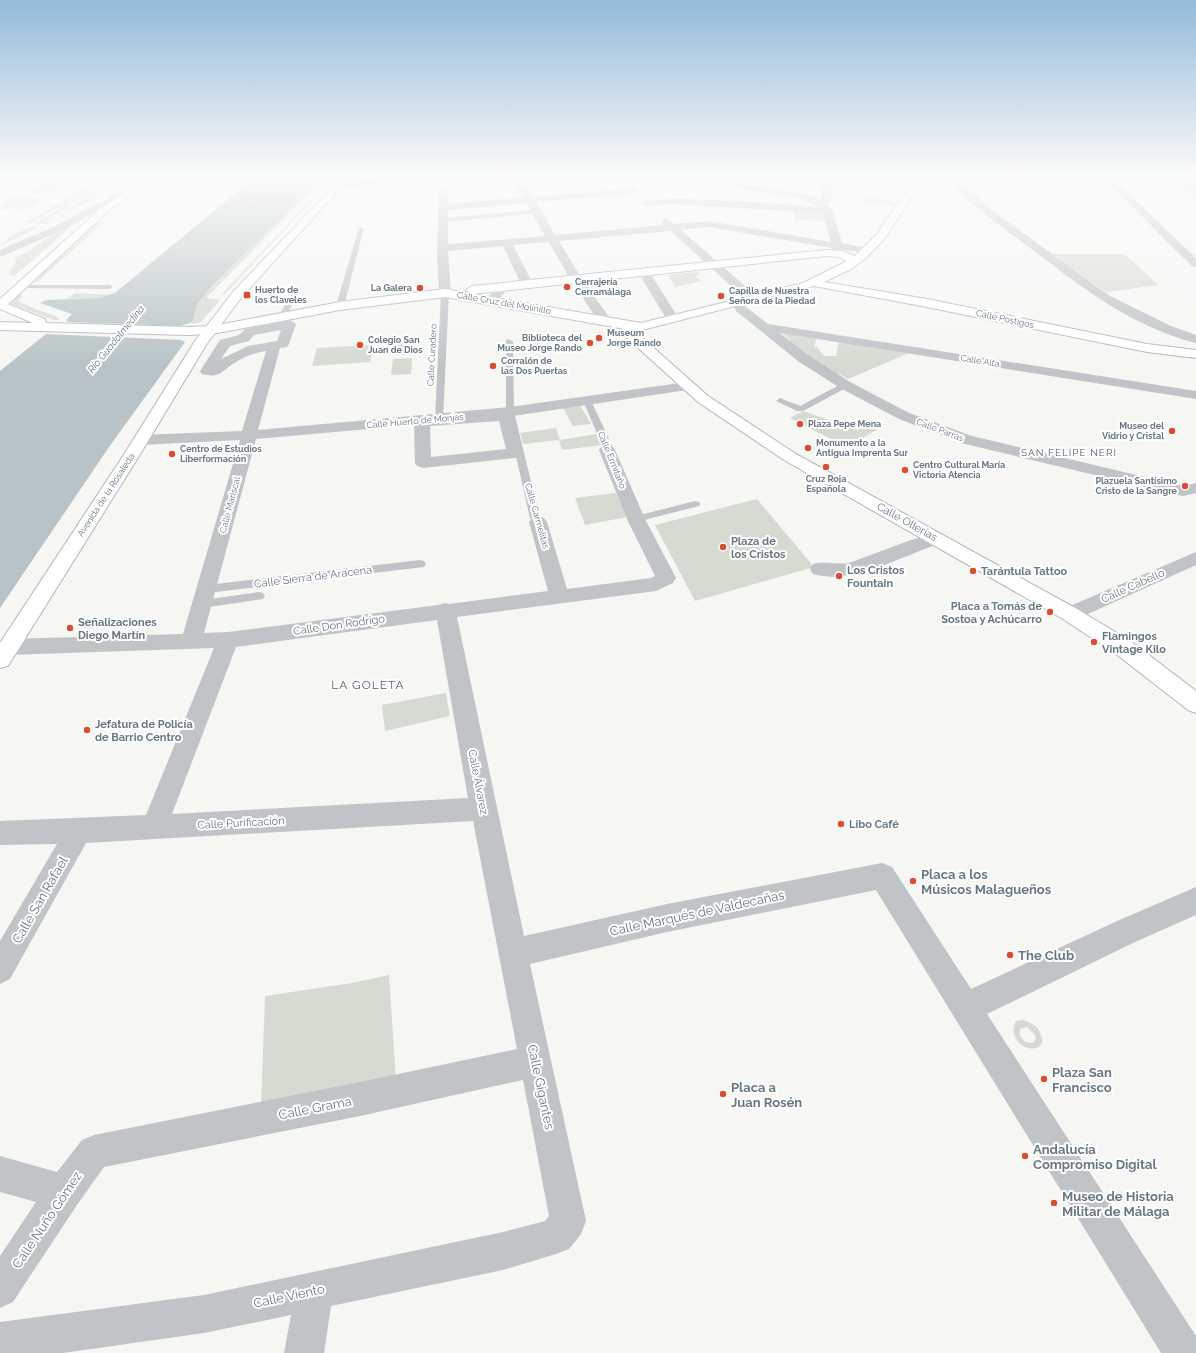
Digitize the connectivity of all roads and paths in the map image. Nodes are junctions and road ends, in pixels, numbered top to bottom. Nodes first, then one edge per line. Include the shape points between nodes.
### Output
1 (31, 240) edge
2 (71, 240) edge
3 (288, 240) edge
4 (359, 240) edge
5 (444, 240) edge
6 (527, 240) edge
7 (553, 240) edge
8 (686, 240) edge
9 (790, 240) edge
10 (832, 240) edge
11 (877, 240) edge
12 (1027, 240) edge
13 (1171, 240) edge
14 (506, 242) junction
15 (443, 248) junction
16 (834, 249) junction
17 (868, 251) junction
18 (0, 254) edge
19 (854, 262) junction
20 (1196, 264) edge
21 (713, 265) junction
22 (644, 272) junction
23 (576, 279) junction
24 (814, 282) junction
25 (527, 284) junction
26 (21, 286) junction
27 (506, 286) junction
28 (110, 287) dead end
29 (298, 289) dead end
30 (445, 293) junction
31 (744, 300) junction
32 (493, 301) junction
33 (0, 306) edge
34 (340, 306) junction
35 (282, 316) junction
36 (676, 318) junction
37 (605, 322) junction
38 (0, 326) edge
39 (56, 327) junction
40 (631, 327) junction
41 (764, 327) junction
42 (212, 330) junction
43 (1196, 339) edge
44 (509, 341) dead end
45 (274, 345) junction
46 (1196, 354) edge
47 (845, 385) junction
48 (687, 386) junction
49 (1196, 395) edge
50 (588, 401) junction
51 (780, 401) dead end
52 (510, 412) junction
53 (439, 418) junction
54 (423, 424) joint
55 (249, 435) junction
56 (140, 440) junction
57 (607, 450) joint
58 (1196, 488) edge
59 (695, 504) dead end
60 (636, 519) junction
61 (538, 522) joint
62 (937, 540) junction
63 (1196, 558) edge
64 (420, 564) dead end
65 (820, 569) dead end
66 (205, 596) junction
67 (259, 596) dead end
68 (559, 596) junction
69 (445, 610) junction
70 (1070, 614) junction
71 (228, 640) junction
72 (191, 642) junction
73 (4, 654) edge
74 (1196, 704) edge
75 (483, 809) junction
76 (154, 827) junction
77 (80, 831) junction
78 (0, 834) edge
79 (1196, 901) edge
80 (513, 953) junction
81 (0, 970) edge
82 (965, 1008) junction
83 (536, 1061) junction
84 (94, 1152) joint
85 (0, 1174) edge
86 (64, 1192) junction
87 (568, 1221) joint
88 (0, 1289) edge
89 (314, 1291) junction
90 (0, 1342) edge
91 (304, 1353) edge
92 (1184, 1353) edge

1 - 18 street
2 - 26 main road
3 - 42 main road, Avenida de la Rosaleda via 234,298
4 - 34 lane
5 - 15 street
6 - 14 street
7 - 23 street
8 - 21 street, Calle Parras
9 - 16 street
10 - 16 street
11 - 17 main road, Calle Cruz del Molinillo
12 - 43 street via 1106,298 1131,313
13 - 20 street
14 - 15 street
14 - 25 street
15 - 30 street
16 - 17 street
16 - 19 main road
16 - 21 main road
17 - 19 main road, Calle Cruz del Molinillo
19 - 24 main road, Calle Cruz del Molinillo
21 - 22 main road
21 - 31 street, Calle Parras via 749,296
22 - 23 main road
22 - 36 street via 671,317
23 - 25 main road
23 - 37 street
24 - 31 main road, Calle Cruz del Molinillo
24 - 46 main road, Calle Postigos via 1147,348
25 - 27 main road
26 - 28 lane
26 - 33 main road
27 - 30 main road
27 - 32 street via 497,293
29 - 35 lane
30 - 32 main road, Calle Cruz del Molinillo
30 - 34 main road, Calle Cruz del Molinillo
30 - 53 lane, Calle Curadero
31 - 36 main road, Calle Cruz del Molinillo
31 - 41 street, Calle Parras via 740,308
32 - 37 main road, Calle Cruz del Molinillo
33 - 39 main road
34 - 35 main road, Calle Cruz del Molinillo
35 - 42 main road, Calle Cruz del Molinillo
36 - 40 main road, Calle Cruz del Molinillo
37 - 40 main road, Calle Cruz del Molinillo
38 - 39 main road, Calle Cruz del Molinillo
39 - 42 main road, Calle Cruz del Molinillo
40 - 48 main road, Calle Ollerías via 632,335
41 - 47 street, Calle Parras via 803,358
41 - 49 street, Calle Alta
42 - 56 main road, Avenida de la Rosaleda via 200,344
44 - 52 lane, Calle Carmelitas
45 - 45 street via 282,344 290,324 250,332 244,338 225,343 207,371 216,370 246,351
45 - 55 street, Calle Mariscal
47 - 51 lane via 800,409
47 - 58 street, Calle Parras via 904,416 967,440 1183,491
48 - 50 street, Calle Huerto de Monjas
48 - 62 main road, Calle Ollerías via 790,457
50 - 52 street, Calle Huerto de Monjas
50 - 57 lane, Calle Ermitaño
52 - 53 street, Calle Huerto de Monjas
52 - 61 lane, Calle Carmelitas
53 - 55 street, Calle Huerto de Monjas
54 - 54 street via 422,422 503,416 506,417 515,453 423,463
55 - 56 street, Calle Huerto de Monjas
55 - 66 street, Calle Mariscal
56 - 73 main road, Avenida de la Rosaleda
57 - 60 street, Calle Ermitaño
59 - 60 lane
60 - 68 street, Calle Don Rodrigo via 666,578 656,584
61 - 68 street, Calle Carmelitas
62 - 65 street via 918,544 852,569
62 - 70 main road, Calle Ollerías
63 - 70 street, Calle Cabello
64 - 66 lane, Calle Sierra de Aracena
66 - 67 lane
66 - 72 street, Calle Mariscal
68 - 69 street, Calle Don Rodrigo
69 - 71 street, Calle Don Rodrigo
69 - 75 street, Calle Álvarez
70 - 74 main road, Calle Ollerías via 1124,648
71 - 72 street, Calle Don Rodrigo
71 - 76 street
72 - 73 street, Calle Don Rodrigo
75 - 76 street, Calle Purificación
75 - 80 street, Calle Álvarez
76 - 77 street, Calle Purificación
77 - 78 street, Calle Purificación
77 - 81 street, Calle San Rafael
79 - 82 street
80 - 82 street, Calle Marqués de Valdecañas via 667,918 882,876
80 - 83 street, Calle Gigantes
82 - 92 street
83 - 84 street, Calle Grama
83 - 87 street, Calle Gigantes
84 - 86 street, Calle Nuño Gómez
85 - 86 street
86 - 88 street, Calle Nuño Gómez
87 - 89 street, Calle Viento via 556,1236 503,1251
89 - 90 street, Calle Viento via 204,1314
89 - 91 street

